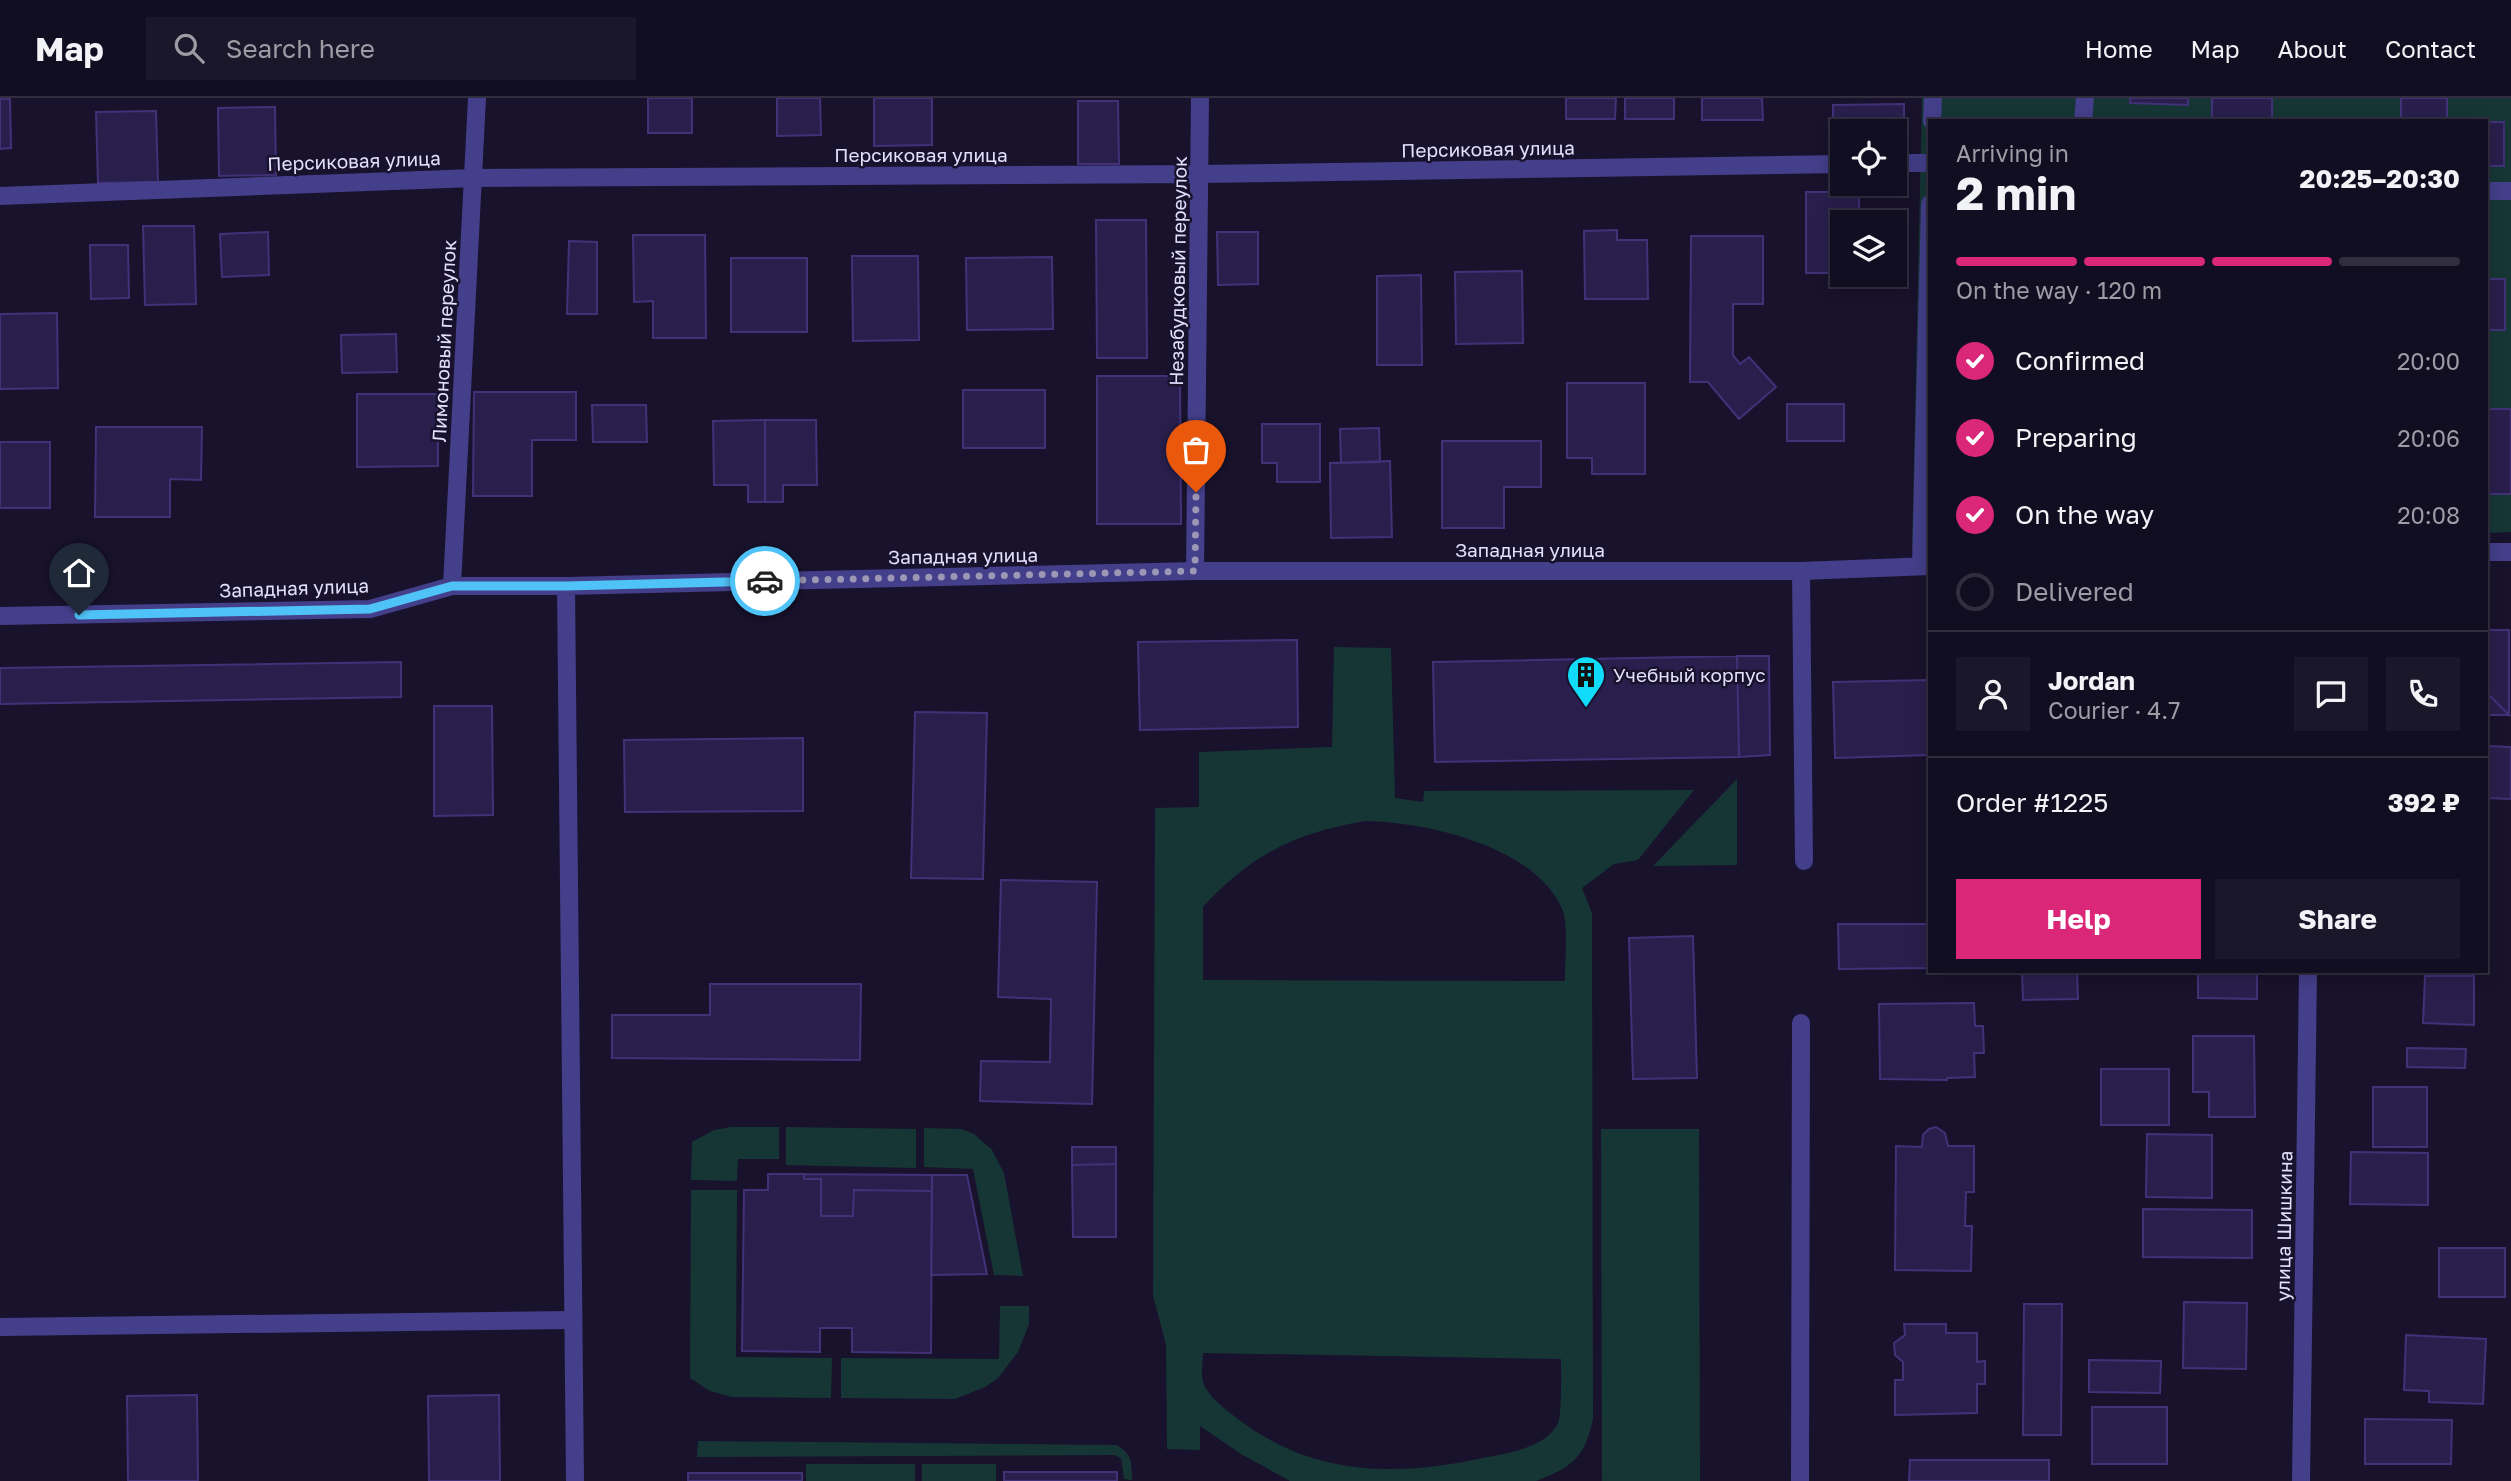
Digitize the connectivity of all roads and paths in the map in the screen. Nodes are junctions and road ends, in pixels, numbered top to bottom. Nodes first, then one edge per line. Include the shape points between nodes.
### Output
1 (477, 98) edge
2 (1200, 98) edge
3 (1933, 98) edge
4 (2084, 98) edge
5 (1932, 119) edge
6 (2083, 119) edge
7 (1907, 163) edge
8 (1928, 163) edge
9 (1830, 164) edge
10 (1200, 174) junction
11 (474, 178) junction
12 (2488, 191) edge
13 (2511, 191) edge
14 (0, 196) edge
15 (1928, 385) edge
16 (2488, 552) edge
17 (2511, 552) edge
18 (1926, 566) edge
19 (1801, 570) junction
20 (1195, 571) junction
21 (452, 586) junction
22 (566, 586) junction
23 (0, 616) edge
24 (1804, 861) dead end
25 (2308, 973) edge
26 (1801, 1023) dead end
27 (572, 1320) junction
28 (0, 1327) edge
29 (575, 1481) edge
30 (1800, 1481) edge
31 (2301, 1481) edge

1 - 11 street, Лимоновый переулок
2 - 10 street, Незабудковый переулок
3 - 5 street
4 - 6 street
7 - 8 street
9 - 10 street, Персиковая улица
10 - 11 street, Персиковая улица
10 - 20 street, Незабудковый переулок
11 - 14 street, Персиковая улица
11 - 21 street, Лимоновый переулок
12 - 13 street
15 - 18 street
16 - 17 street
18 - 19 street, Западная улица
19 - 20 street, Западная улица
19 - 24 street
20 - 22 street, Западная улица
21 - 22 street, Западная улица
21 - 23 street, Западная улица via 370,609
22 - 27 street
25 - 31 street, улица Шишкина
26 - 30 street
27 - 28 street
27 - 29 street

